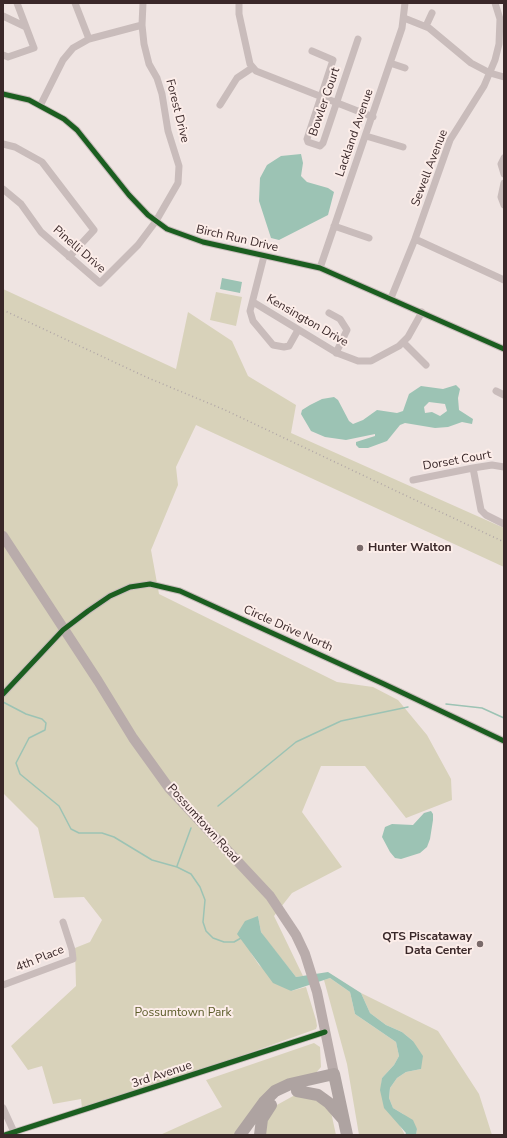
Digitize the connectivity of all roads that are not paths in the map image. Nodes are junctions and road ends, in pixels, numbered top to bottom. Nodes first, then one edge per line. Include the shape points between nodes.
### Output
1 (17, 3) edge
2 (75, 3) edge
3 (143, 3) edge
4 (239, 3) edge
5 (405, 3) edge
6 (495, 3) edge
7 (432, 13) dead end
8 (3, 16) edge
9 (404, 18) junction
10 (502, 19) edge
11 (142, 25) junction
12 (426, 26) junction
13 (26, 27) junction
14 (89, 39) junction
15 (358, 39) dead end
16 (312, 51) dead end
17 (3, 55) edge
18 (390, 63) junction
19 (252, 68) junction
20 (404, 68) dead end
21 (490, 73) junction
22 (504, 77) edge
23 (3, 94) edge
24 (321, 98) junction
25 (336, 103) junction
26 (220, 105) dead end
27 (40, 106) junction
28 (373, 117) junction
29 (366, 136) junction
30 (3, 144) edge
31 (403, 147) dead end
32 (504, 158) edge
33 (504, 174) edge
34 (504, 183) edge
35 (3, 189) edge
36 (504, 206) edge
37 (156, 221) junction
38 (334, 226) junction
39 (369, 238) dead end
40 (415, 239) junction
41 (69, 256) junction
42 (264, 256) junction
43 (320, 268) junction
44 (504, 280) edge
45 (391, 298) junction
46 (253, 302) junction
47 (422, 312) junction
48 (329, 313) dead end
49 (298, 330) junction
50 (403, 342) junction
51 (504, 349) edge
52 (336, 353) junction
53 (426, 365) dead end
54 (496, 391) dead end
55 (504, 395) edge
56 (504, 467) edge
57 (473, 468) junction
58 (413, 480) dead end
59 (504, 524) edge
60 (3, 536) edge
61 (65, 629) junction
62 (3, 694) edge
63 (504, 741) edge
64 (63, 922) dead end
65 (3, 985) edge
66 (325, 1032) junction
67 (335, 1078) junction
68 (297, 1091) junction
69 (3, 1108) edge
70 (343, 1120) junction
71 (14, 1132) junction
72 (5, 1135) edge
73 (240, 1135) edge
74 (260, 1135) edge
75 (347, 1135) edge

1 - 13 street
2 - 14 street
3 - 11 street, Forest Drive
4 - 19 street via 239,14
5 - 9 street, Lackland Avenue
6 - 10 street, Sewell Avenue
7 - 12 street
8 - 13 street
9 - 12 street
9 - 18 street, Lackland Avenue
10 - 21 street, Sewell Avenue via 499,44
11 - 14 street
11 - 37 street, Forest Drive via 149,64 162,94 168,131 179,166 178,183
12 - 21 street via 471,63
13 - 17 street via 34,48 8,58
14 - 27 street via 73,48 63,60
15 - 25 street, Bowler Court
16 - 24 street, Bowler Court via 333,60
18 - 20 street
18 - 28 street, Lackland Avenue
19 - 24 street
19 - 26 street via 231,85
21 - 22 street
21 - 40 street, Sewell Avenue via 450,140
23 - 27 street, Birch Run Drive via 29,100
24 - 25 street
24 - 25 street, Bowler Court via 307,138 308,142 319,146 322,144
25 - 28 street
27 - 37 street, Birch Run Drive via 64,119 77,130 128,195
28 - 29 street, Lackland Avenue
29 - 31 street
29 - 38 street, Lackland Avenue
30 - 41 street via 15,147 42,162 94,230
32 - 33 street via 501,164
34 - 36 street via 501,197
35 - 41 street, Pinelli Drive via 21,204 41,232
37 - 41 street, Pinelli Drive via 138,246 100,284
37 - 42 street, Birch Run Drive via 178,234
38 - 39 street
38 - 43 street, Lackland Avenue
40 - 44 street
40 - 45 street, Sewell Avenue
42 - 43 street, Birch Run Drive
42 - 46 street, Kensington Drive
43 - 45 street, Birch Run Drive
45 - 47 street, Birch Run Drive
46 - 49 street, Kensington Drive
46 - 49 street via 250,311 253,321 274,345 289,346
47 - 50 street, Kensington Drive
47 - 51 street, Birch Run Drive
48 - 52 street via 340,319 347,330
49 - 52 street, Kensington Drive
50 - 52 street, Kensington Drive via 387,354 371,361 358,361
50 - 53 street
54 - 55 street
56 - 57 street, Dorset Court via 492,465
57 - 58 street, Dorset Court
57 - 59 street via 481,510
60 - 61 main road, Possumtown Road
61 - 62 street, Circle Drive North
61 - 63 street, Circle Drive North via 110,596 130,587 150,584 165,587 180,591 381,682
61 - 66 main road, Possumtown Road via 133,738 169,788 270,896 296,935 317,992
64 - 65 street, 4th Place via 73,959
66 - 67 main road, Possumtown Road
66 - 71 street, 3rd Avenue
67 - 68 highway
67 - 70 highway, Possumtown Road
67 - 73 highway via 290,1084 275,1091
68 - 70 highway via 318,1095
68 - 74 highway via 282,1096 269,1106 262,1119
69 - 71 street
70 - 75 highway, Possumtown Road
71 - 72 street, 3rd Avenue

